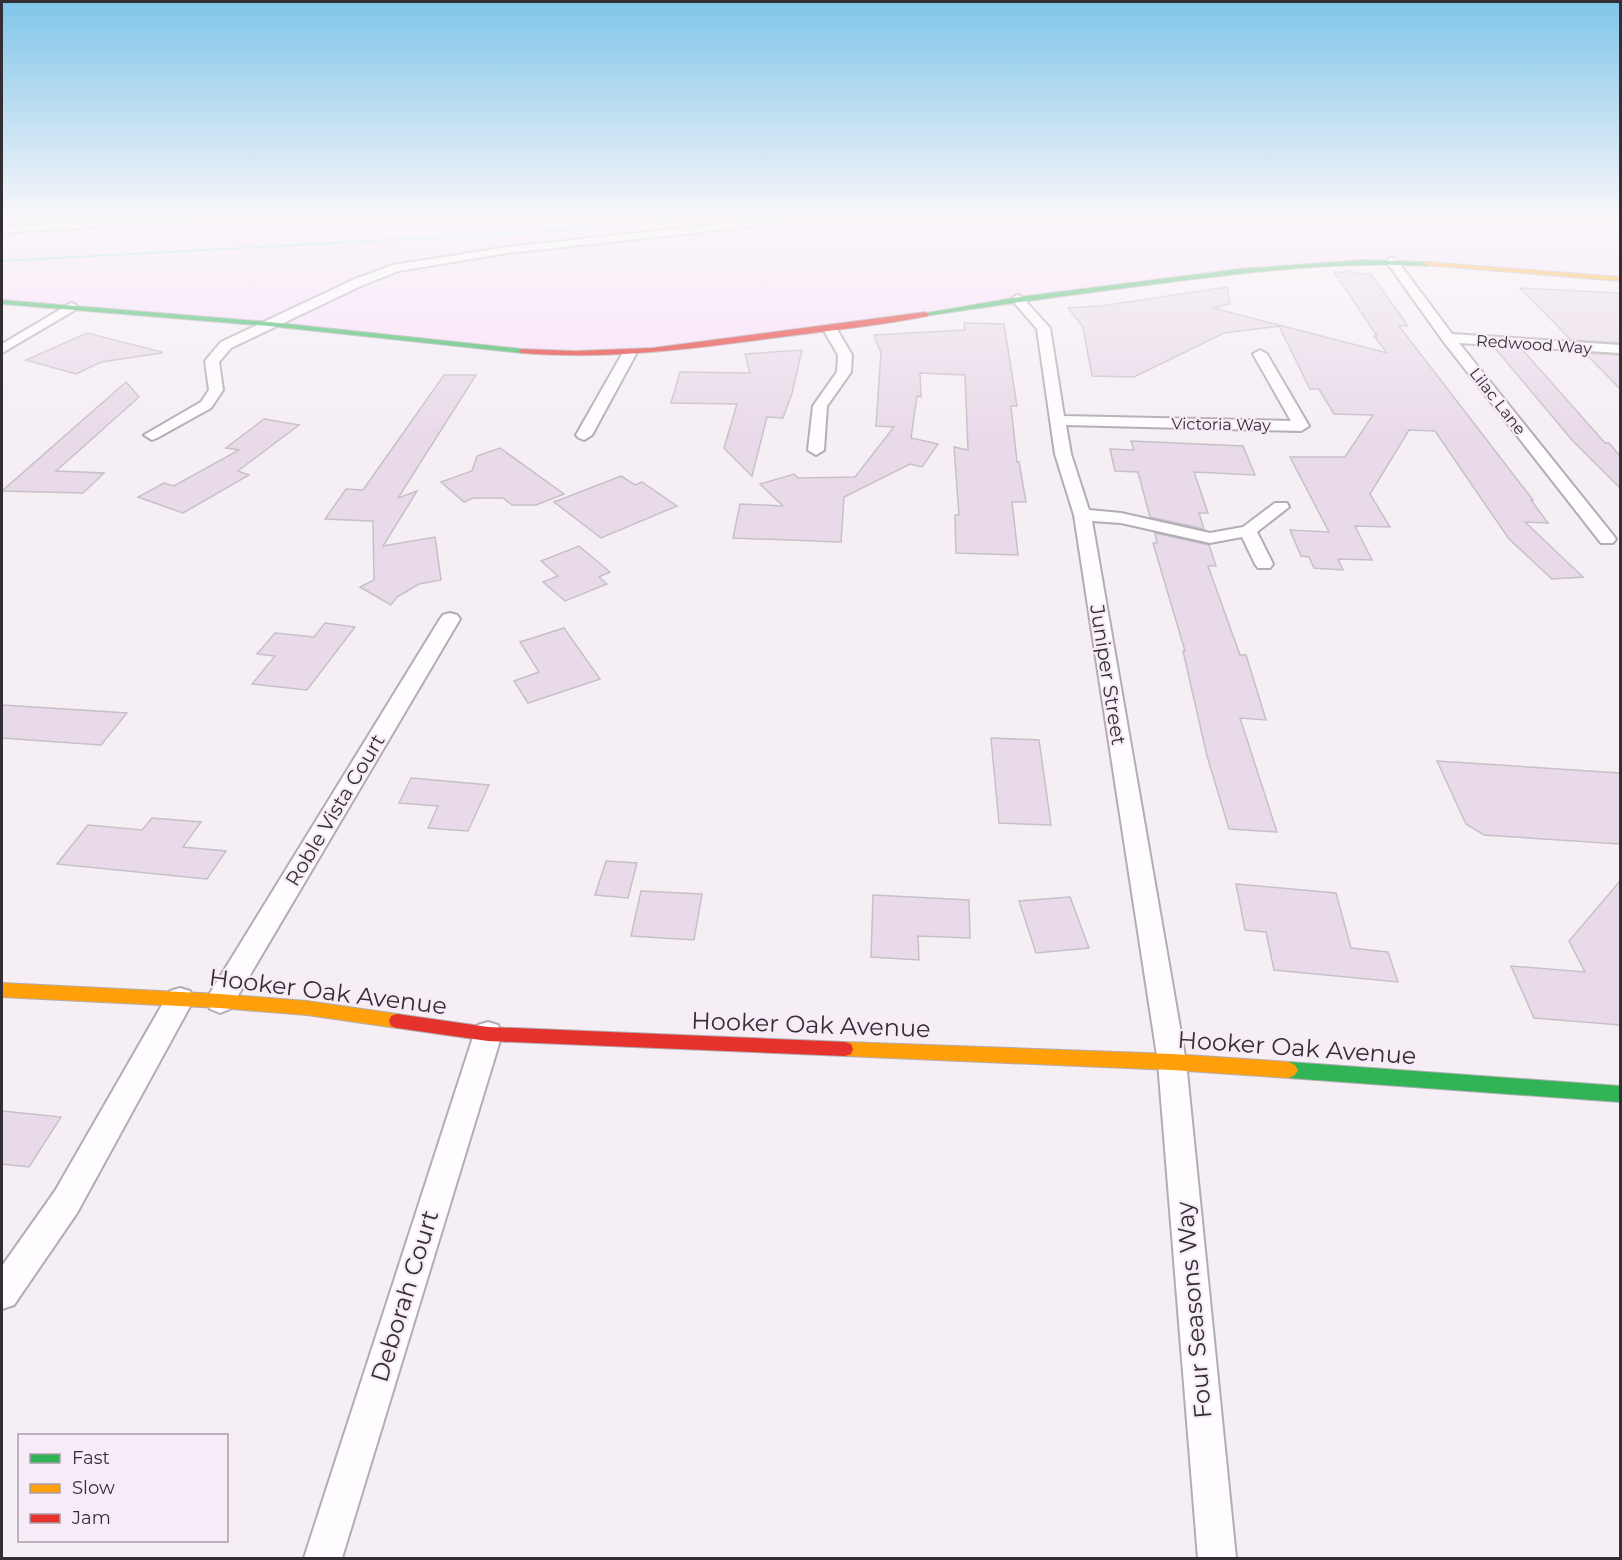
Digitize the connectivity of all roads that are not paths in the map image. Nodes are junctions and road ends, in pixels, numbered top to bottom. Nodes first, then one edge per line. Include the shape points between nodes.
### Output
1 (342, 290) edge
2 (1090, 290) edge
3 (1413, 290) edge
4 (1017, 299) junction
5 (2, 302) edge
6 (71, 307) junction
7 (269, 324) junction
8 (830, 329) junction
9 (1448, 338) junction
10 (2, 349) edge
11 (1620, 349) edge
12 (629, 354) junction
13 (1260, 354) dead end
14 (1058, 420) junction
15 (152, 435) dead end
16 (584, 435) dead end
17 (816, 450) dead end
18 (1281, 507) dead end
19 (1082, 515) junction
20 (1248, 531) junction
21 (1607, 539) dead end
22 (1264, 564) dead end
23 (450, 619) dead end
24 (2, 990) edge
25 (180, 999) junction
26 (220, 1000) junction
27 (488, 1034) junction
28 (1172, 1062) junction
29 (1620, 1094) edge
30 (2, 1293) edge
31 (323, 1558) edge
32 (1217, 1558) edge

1 - 7 street
2 - 4 street
3 - 9 street, Lilac Lane
4 - 8 street
4 - 14 street, Juniper Street via 1042,328
5 - 6 street
6 - 7 street
6 - 10 street
7 - 12 street via 554,354
7 - 15 street via 226,345 212,361 216,390 206,405
8 - 12 street
8 - 17 street via 845,355 844,372 820,406
9 - 11 street, Redwood Way
9 - 21 street, Lilac Lane
12 - 16 street
13 - 14 street, Victoria Way via 1301,426
14 - 19 street, Juniper Street via 1063,454
18 - 20 street
19 - 20 street via 1121,518 1210,538
19 - 28 street, Juniper Street
20 - 22 street
23 - 26 street, Roble Vista Court
24 - 25 street, Hooker Oak Avenue
25 - 26 street, Hooker Oak Avenue
25 - 30 street via 66,1202
26 - 27 street, Hooker Oak Avenue via 307,1008
27 - 28 street, Hooker Oak Avenue
27 - 31 street, Deborah Court
28 - 29 street, Hooker Oak Avenue
28 - 32 street, Four Seasons Way

